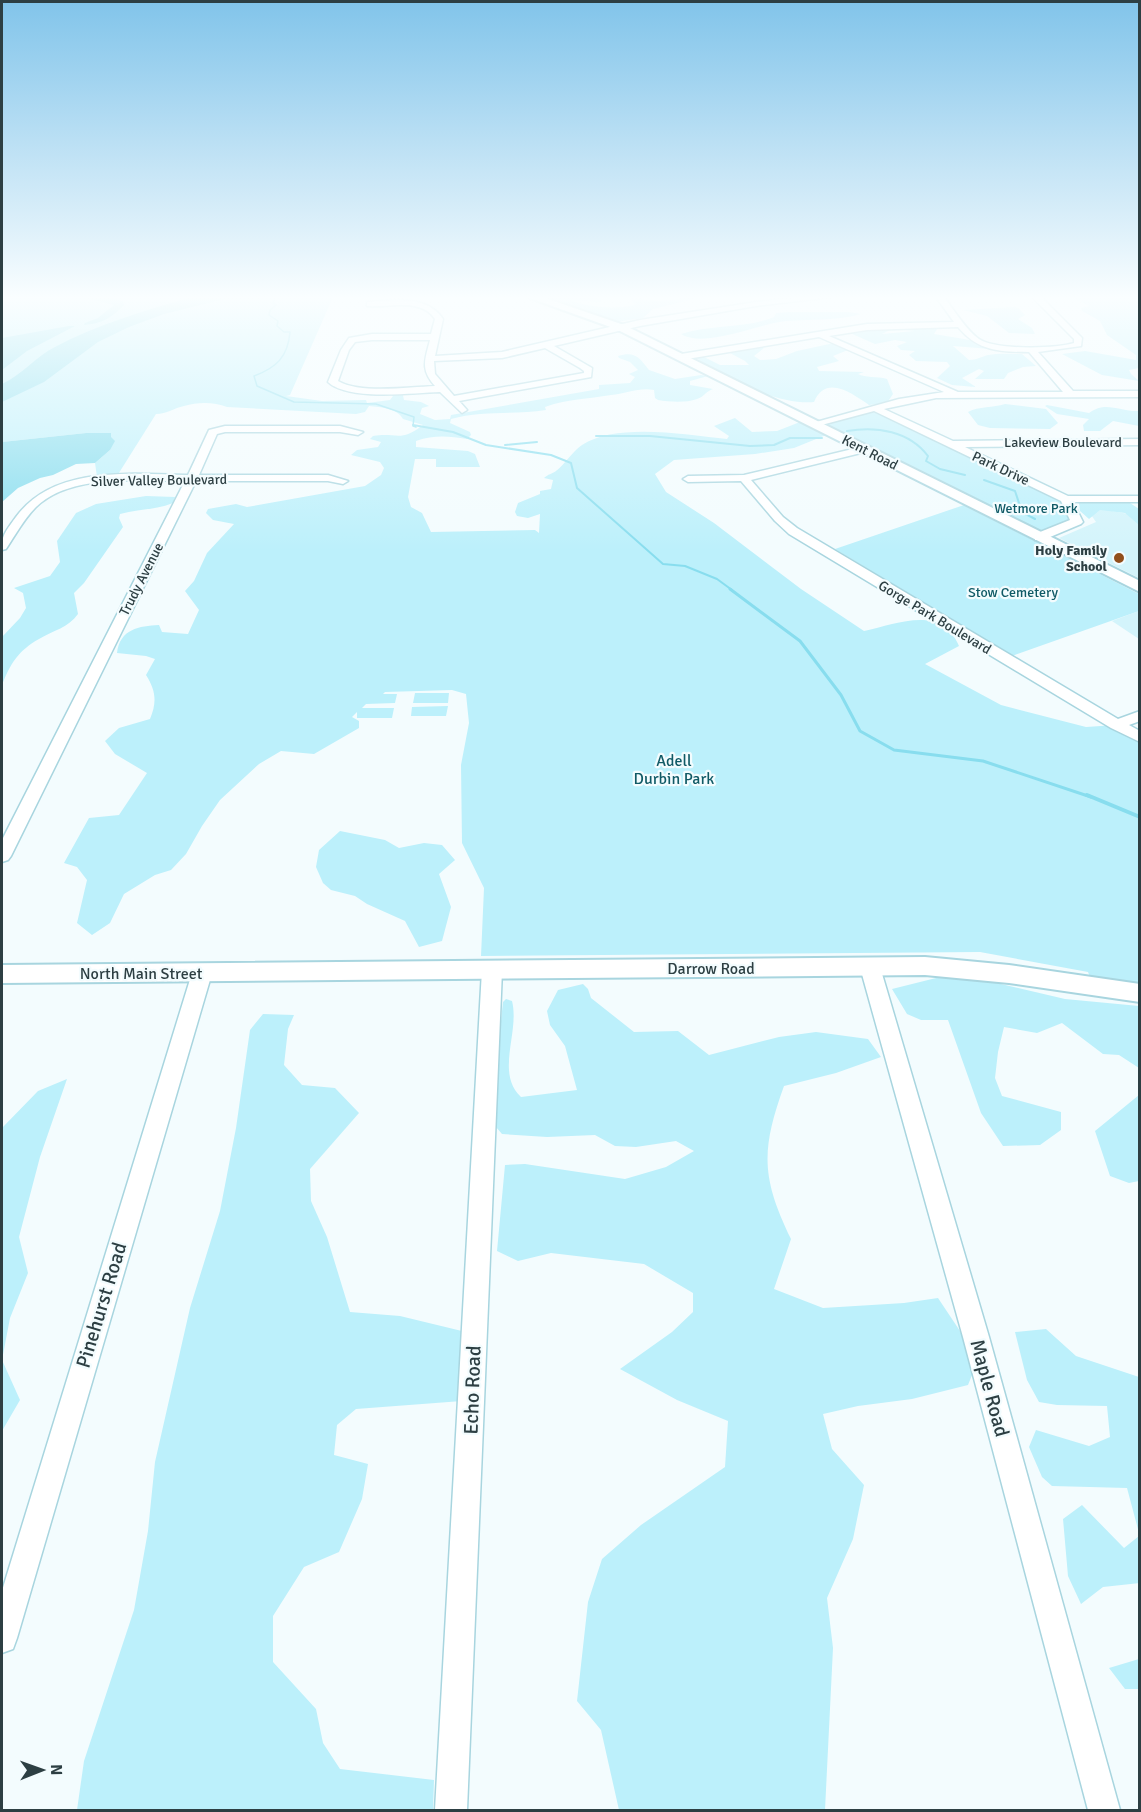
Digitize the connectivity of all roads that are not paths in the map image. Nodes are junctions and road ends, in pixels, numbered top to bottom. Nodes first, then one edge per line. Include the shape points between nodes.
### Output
1 (333, 382) edge
2 (435, 382) edge
3 (557, 382) edge
4 (730, 382) edge
5 (929, 382) edge
6 (1059, 382) edge
7 (440, 389) junction
8 (958, 394) junction
9 (1070, 394) junction
10 (1140, 394) edge
11 (451, 399) junction
12 (875, 408) junction
13 (462, 410) dead end
14 (814, 424) junction
15 (358, 432) dead end
16 (1140, 442) edge
17 (951, 444) junction
18 (865, 449) junction
19 (193, 478) junction
20 (744, 478) junction
21 (688, 479) dead end
22 (343, 481) dead end
23 (1066, 499) junction
24 (1140, 499) edge
25 (1039, 537) junction
26 (2, 546) edge
27 (1140, 587) edge
28 (1140, 715) edge
29 (1116, 725) junction
30 (1140, 738) edge
31 (2, 856) edge
32 (870, 967) junction
33 (492, 970) junction
34 (202, 973) junction
35 (281, 973) joint
36 (2, 974) edge
37 (1140, 993) edge
38 (2, 1638) edge
39 (451, 1810) edge
40 (1104, 1810) edge

1 - 7 street via 338,387 352,389
2 - 7 street
3 - 11 street
4 - 14 main road, Kent Road
5 - 8 street
6 - 9 street
7 - 11 street
8 - 9 street
8 - 12 street
9 - 10 street
11 - 13 street
12 - 14 street
12 - 17 street, Park Drive
14 - 18 main road, Kent Road
15 - 19 street, Trudy Avenue via 214,431
16 - 17 street, Lakeview Boulevard
17 - 23 street, Park Drive
18 - 20 street
18 - 25 main road, Kent Road
19 - 22 street, Silver Valley Boulevard
19 - 26 street, Silver Valley Boulevard via 104,479 56,490 35,501
19 - 31 street, Trudy Avenue
20 - 21 street
20 - 29 street, Gorge Park Boulevard via 793,531
23 - 24 street
23 - 25 street via 1077,522
25 - 27 main road, Kent Road
28 - 29 street
29 - 30 street, Gorge Park Boulevard
32 - 33 main road, Darrow Road
32 - 37 main road, Darrow Road via 974,970
32 - 40 street, Maple Road via 976,1337
33 - 35 main road, Darrow Road
33 - 39 street, Echo Road
34 - 35 main road, North Main Street
34 - 36 main road, North Main Street
34 - 38 street, Pinehurst Road

